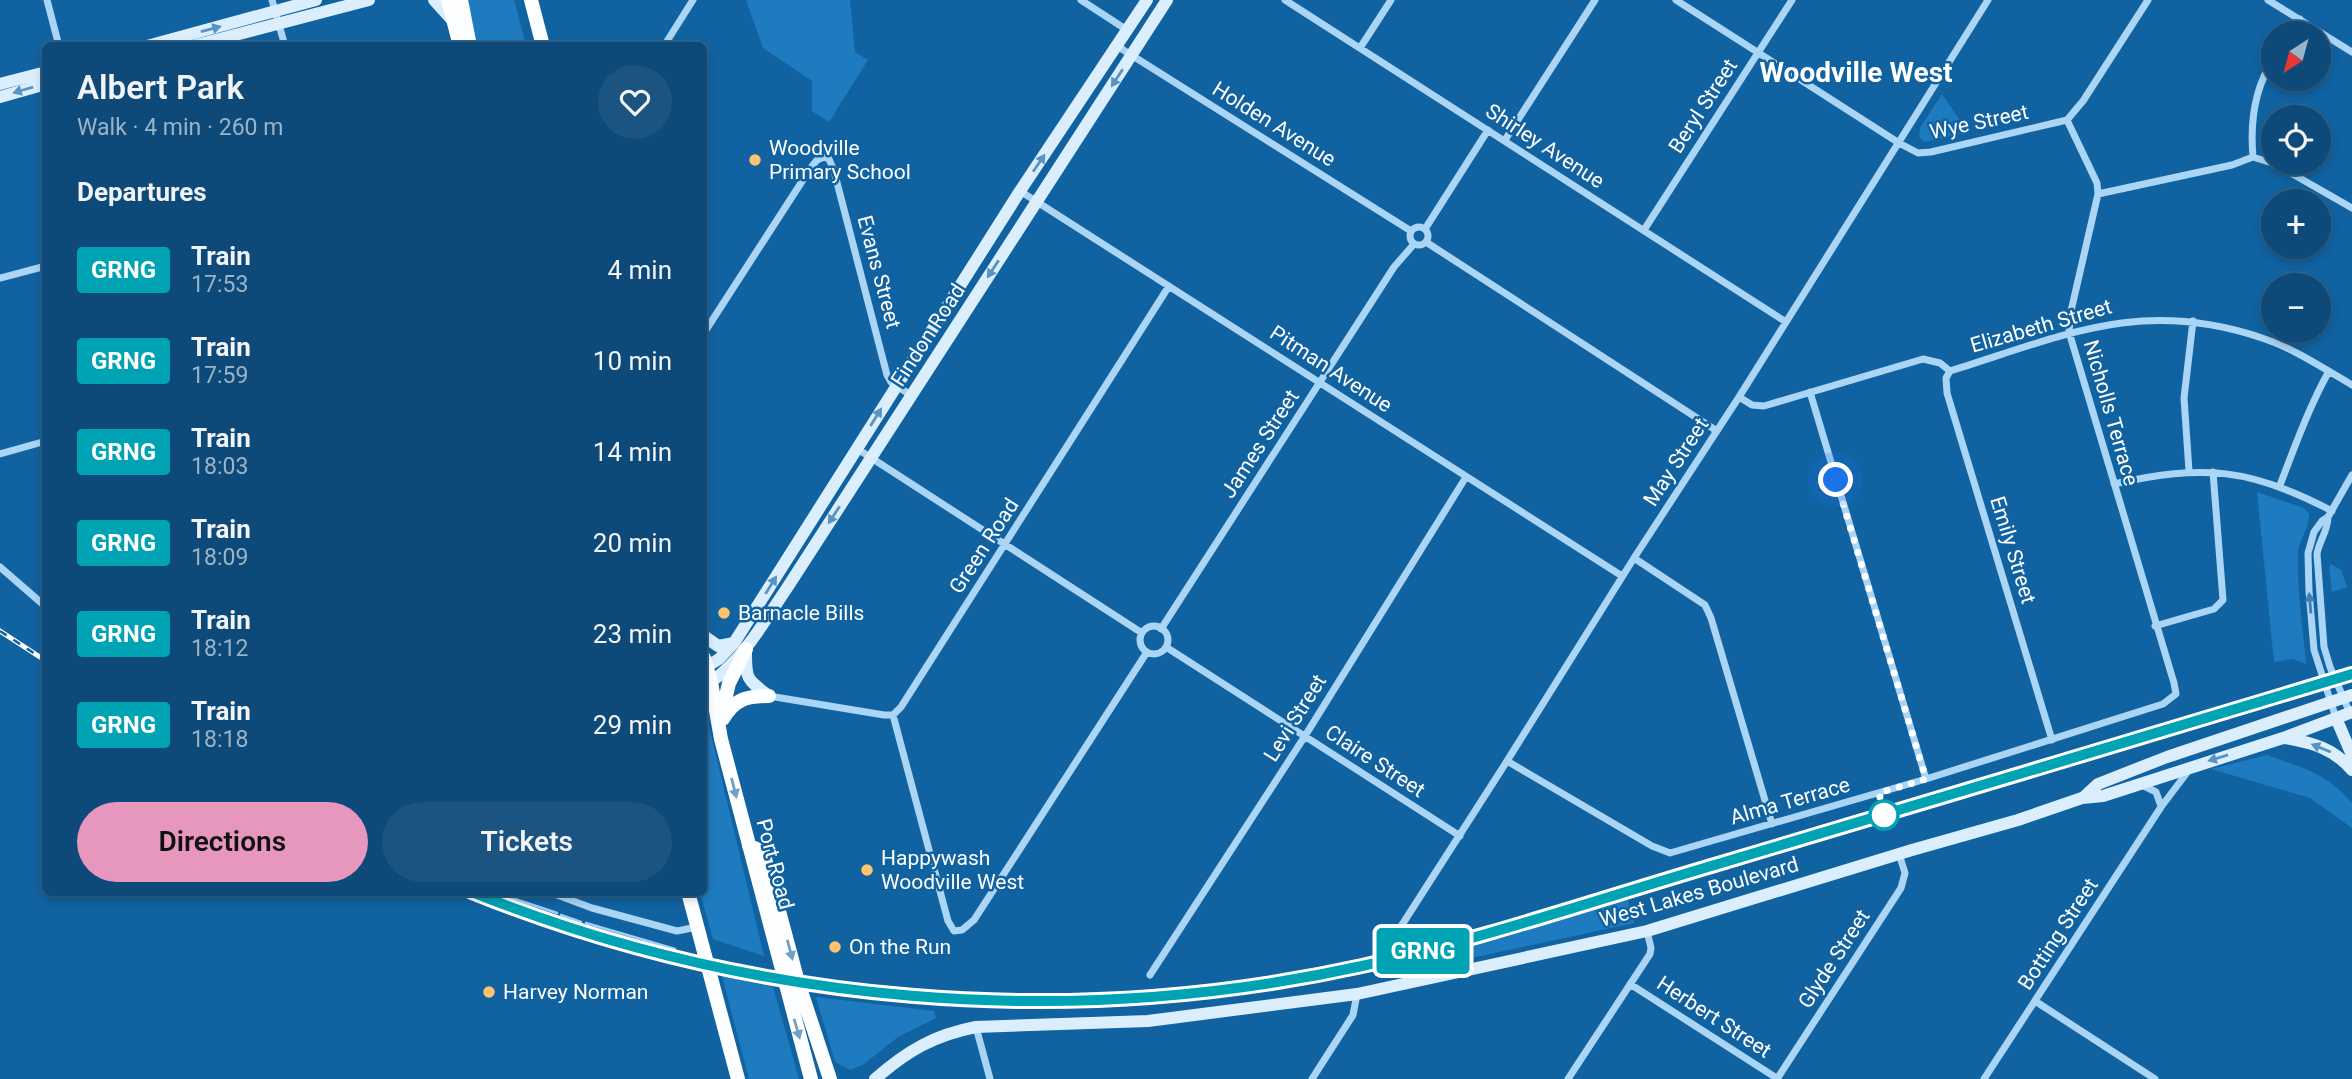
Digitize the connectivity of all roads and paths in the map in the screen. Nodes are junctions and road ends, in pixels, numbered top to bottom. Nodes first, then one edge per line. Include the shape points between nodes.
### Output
1 (47, 0) edge
2 (316, 0) edge
3 (369, 0) edge
4 (434, 0) edge
5 (448, 0) edge
6 (461, 0) edge
7 (531, 0) edge
8 (693, 0) edge
9 (1081, 0) edge
10 (1147, 0) edge
11 (1167, 0) edge
12 (1285, 0) edge
13 (1391, 0) edge
14 (1595, 0) edge
15 (1676, 0) edge
16 (1792, 0) edge
17 (1989, 0) edge
18 (2148, 0) edge
19 (2269, 0) edge
20 (276, 12) edge
21 (2300, 19) joint
22 (453, 21) junction
23 (1127, 30) junction
24 (58, 42) edge
25 (163, 42) edge
26 (203, 42) edge
27 (284, 42) edge
28 (459, 42) edge
29 (469, 42) edge
30 (542, 42) edge
31 (667, 42) edge
32 (1117, 46) junction
33 (1360, 48) junction
34 (2352, 52) edge
35 (1759, 53) junction
36 (1132, 55) junction
37 (42, 73) edge
38 (0, 84) edge
39 (2261, 84) edge
40 (42, 85) edge
41 (0, 97) edge
42 (2067, 120) junction
43 (1488, 130) junction
44 (1505, 140) junction
45 (1899, 143) junction
46 (2253, 158) junction
47 (1020, 191) junction
48 (2098, 194) junction
49 (1037, 202) junction
50 (2352, 208) edge
51 (1425, 229) junction
52 (1644, 230) junction
53 (1411, 231) junction
54 (1426, 242) junction
55 (1414, 244) junction
56 (42, 267) edge
57 (0, 278) edge
58 (1169, 286) junction
59 (2193, 320) junction
60 (1786, 322) junction
61 (707, 328) edge
62 (2069, 332) junction
63 (1950, 370) junction
64 (2329, 371) junction
65 (1321, 383) junction
66 (896, 385) junction
67 (2352, 385) edge
68 (1810, 392) junction
69 (912, 396) junction
70 (1739, 397) junction
71 (1717, 431) junction
72 (42, 442) edge
73 (856, 448) junction
74 (0, 454) edge
75 (871, 458) junction
76 (2189, 471) junction
77 (2213, 472) junction
78 (2352, 475) edge
79 (1466, 477) junction
80 (2114, 484) junction
81 (2280, 485) junction
82 (2330, 514) junction
83 (1006, 544) junction
84 (1634, 558) junction
85 (0, 567) edge
86 (1622, 576) junction
87 (42, 604) edge
88 (2155, 626) junction
89 (1161, 629) junction
90 (1142, 633) junction
91 (707, 638) edge
92 (740, 646) junction
93 (1166, 647) junction
94 (1147, 652) junction
95 (707, 663) edge
96 (707, 683) edge
97 (2176, 694) joint
98 (769, 696) junction
99 (2342, 698) edge
100 (2351, 714) edge
101 (893, 715) junction
102 (2336, 718) junction
103 (719, 730) junction
104 (1305, 736) junction
105 (2283, 738) junction
106 (2053, 740) junction
107 (2352, 755) edge
108 (1507, 761) junction
109 (2192, 766) junction
110 (2352, 770) edge
111 (1926, 779) junction
112 (2138, 784) junction
113 (2082, 798) junction
114 (2161, 807) junction
115 (1772, 824) junction
116 (1460, 836) junction
117 (749, 846) junction
118 (1899, 854) junction
119 (560, 896) edge
120 (689, 896) edge
121 (697, 927) junction
122 (1647, 931) junction
123 (1391, 942) dead end
124 (1150, 975) dead end
125 (1630, 984) junction
126 (1357, 994) junction
127 (2035, 1001) junction
128 (976, 1027) junction
129 (738, 1079) edge
130 (811, 1079) edge
131 (830, 1079) edge
132 (875, 1079) edge
133 (990, 1079) edge
134 (1312, 1079) edge
135 (1567, 1079) edge
136 (1777, 1079) edge
137 (1984, 1079) edge
138 (2155, 1079) edge

1 - 24 street
2 - 20 main road
3 - 20 main road
4 - 22 main road
5 - 22 highway
6 - 29 highway
7 - 30 highway
8 - 31 street
9 - 23 street
10 - 23 main road, Findon Road
11 - 36 main road, Findon Road
12 - 33 street, Shirley Avenue
13 - 33 street
14 - 44 street
15 - 35 street, Wye Street
16 - 35 street, Beryl Street
17 - 45 street, May Street
18 - 42 street
19 - 21 street
25 -> 20 main road
20 - 26 main road
20 - 27 street
21 - 34 street
22 - 28 highway
23 - 32 main road, Findon Road
32 - 36 street, Holden Avenue
47 -> 32 main road, Findon Road
33 - 43 street, Shirley Avenue
35 - 45 street, Wye Street
35 - 52 street, Beryl Street
36 -> 49 main road, Findon Road
36 - 53 street, Holden Avenue
37 - 38 main road
39 - 46 street via 2252,116
40 -> 41 main road
42 - 45 street, Wye Street via 1931,152 1918,153
42 - 48 street
43 - 44 street, Shirley Avenue
43 - 51 street
44 - 52 street, Shirley Avenue
45 - 60 street, May Street
46 - 48 street
46 - 50 street via 2275,164
47 - 49 street, Pitman Avenue
47 - 66 main road, Findon Road
48 - 62 street, Nicholls Terrace
49 - 58 street, Pitman Avenue
49 -> 69 main road, Findon Road
51 - 53 street
51 - 54 street via 1429,235
52 - 60 street, Shirley Avenue
53 - 55 street
54 - 55 street
54 - 71 street
55 - 65 street, James Street via 1394,267
56 - 57 street
58 - 65 street, Pitman Avenue
58 - 83 street, Green Road
59 - 62 street, Elizabeth Street via 2121,321
59 - 64 street, Elizabeth Street via 2264,338
59 - 76 street via 2183,398
60 - 70 street, May Street
61 - 66 street, Evans Street via 817,160 824,157 834,171 887,375
62 - 63 street, Elizabeth Street
62 - 80 street, Nicholls Terrace
63 - 68 street, Elizabeth Street via 1923,359
63 - 106 street, Emily Street via 1947,393
64 - 67 street, Elizabeth Street
64 - 81 street
65 - 79 street, Pitman Avenue
65 - 89 street, James Street
66 - 69 street
73 -> 66 main road, Findon Road
68 - 70 street, Elizabeth Street via 1764,406
68 - 111 street
69 - 75 main road, Findon Road
70 - 71 street, May Street
71 - 84 street, May Street
72 - 74 street
73 - 75 street
92 -> 73 main road, Findon Road
75 - 83 street
75 -> 92 main road, Findon Road
76 - 77 street
76 - 80 street
77 - 81 street
77 - 88 street via 2222,600 2214,609
78 - 82 street
79 - 86 street, Pitman Avenue
79 - 104 street, Levi Street
80 - 88 street, Nicholls Terrace
81 - 82 street
82 - 99 street, West Lakes Boulevard via 2317,554 2323,637
99 -> 82 street, West Lakes Boulevard via 2321,670 2313,641 2308,553 2314,532
83 - 90 street
83 - 101 street, Green Road
84 - 86 street, May Street
84 - 115 street via 1705,605
85 - 87 street
86 - 108 street, May Street
88 - 97 street, Nicholls Terrace
89 - 90 street via 1153,626
89 - 93 street
90 - 94 street via 1140,641
91 - 92 main road via 718,646
92 - 95 main road, Findon Road
92 - 96 main road, Findon Road via 723,673
92 - 98 main road via 750,682
92 - 103 highway
93 - 94 street via 1155,654
93 - 104 street, Claire Street
94 - 101 street via 974,920 962,930 954,931 948,921
96 - 103 highway, Port Road
97 - 106 street, Alma Terrace via 2163,704
98 - 101 street
98 - 103 highway via 747,696 733,704
99 - 100 street, West Lakes Boulevard
99 - 102 street, West Lakes Boulevard
99 - 113 main road, West Lakes Boulevard via 2133,771 2098,785
100 - 102 main road, West Lakes Boulevard
102 - 105 main road, West Lakes Boulevard
102 - 107 main road, West Lakes Boulevard
103 -> 117 highway, Port Road
104 - 116 street, Claire Street
104 - 124 street, Levi Street
105 -> 109 main road, West Lakes Boulevard
110 -> 105 main road via 2341,757 2323,748
106 - 111 street, Alma Terrace
108 - 115 street, Alma Terrace via 1670,853
108 - 116 street, May Street
109 - 112 main road, West Lakes Boulevard
109 - 114 street, Botting Street
111 - 115 street, Alma Terrace
112 - 113 main road, West Lakes Boulevard
112 - 114 street via 2156,792
113 - 118 main road, West Lakes Boulevard
114 - 127 street, Botting Street
116 - 123 street, May Street
117 -> 130 highway, Port Road
117 -> 131 highway via 763,851 801,993
118 - 122 main road, West Lakes Boulevard
118 - 136 street, Glyde Street via 1905,873 1901,888
119 - 121 street via 677,930
120 - 121 highway
121 - 129 highway
122 - 125 street via 1650,954
122 - 126 main road, West Lakes Boulevard
125 - 135 street
125 - 136 street, Herbert Street
126 - 128 main road, West Lakes Boulevard via 1149,1021
126 - 134 street via 1353,1015
127 - 137 street, Botting Street
127 - 138 street
128 - 132 main road, West Lakes Boulevard via 920,1045
128 - 133 street

